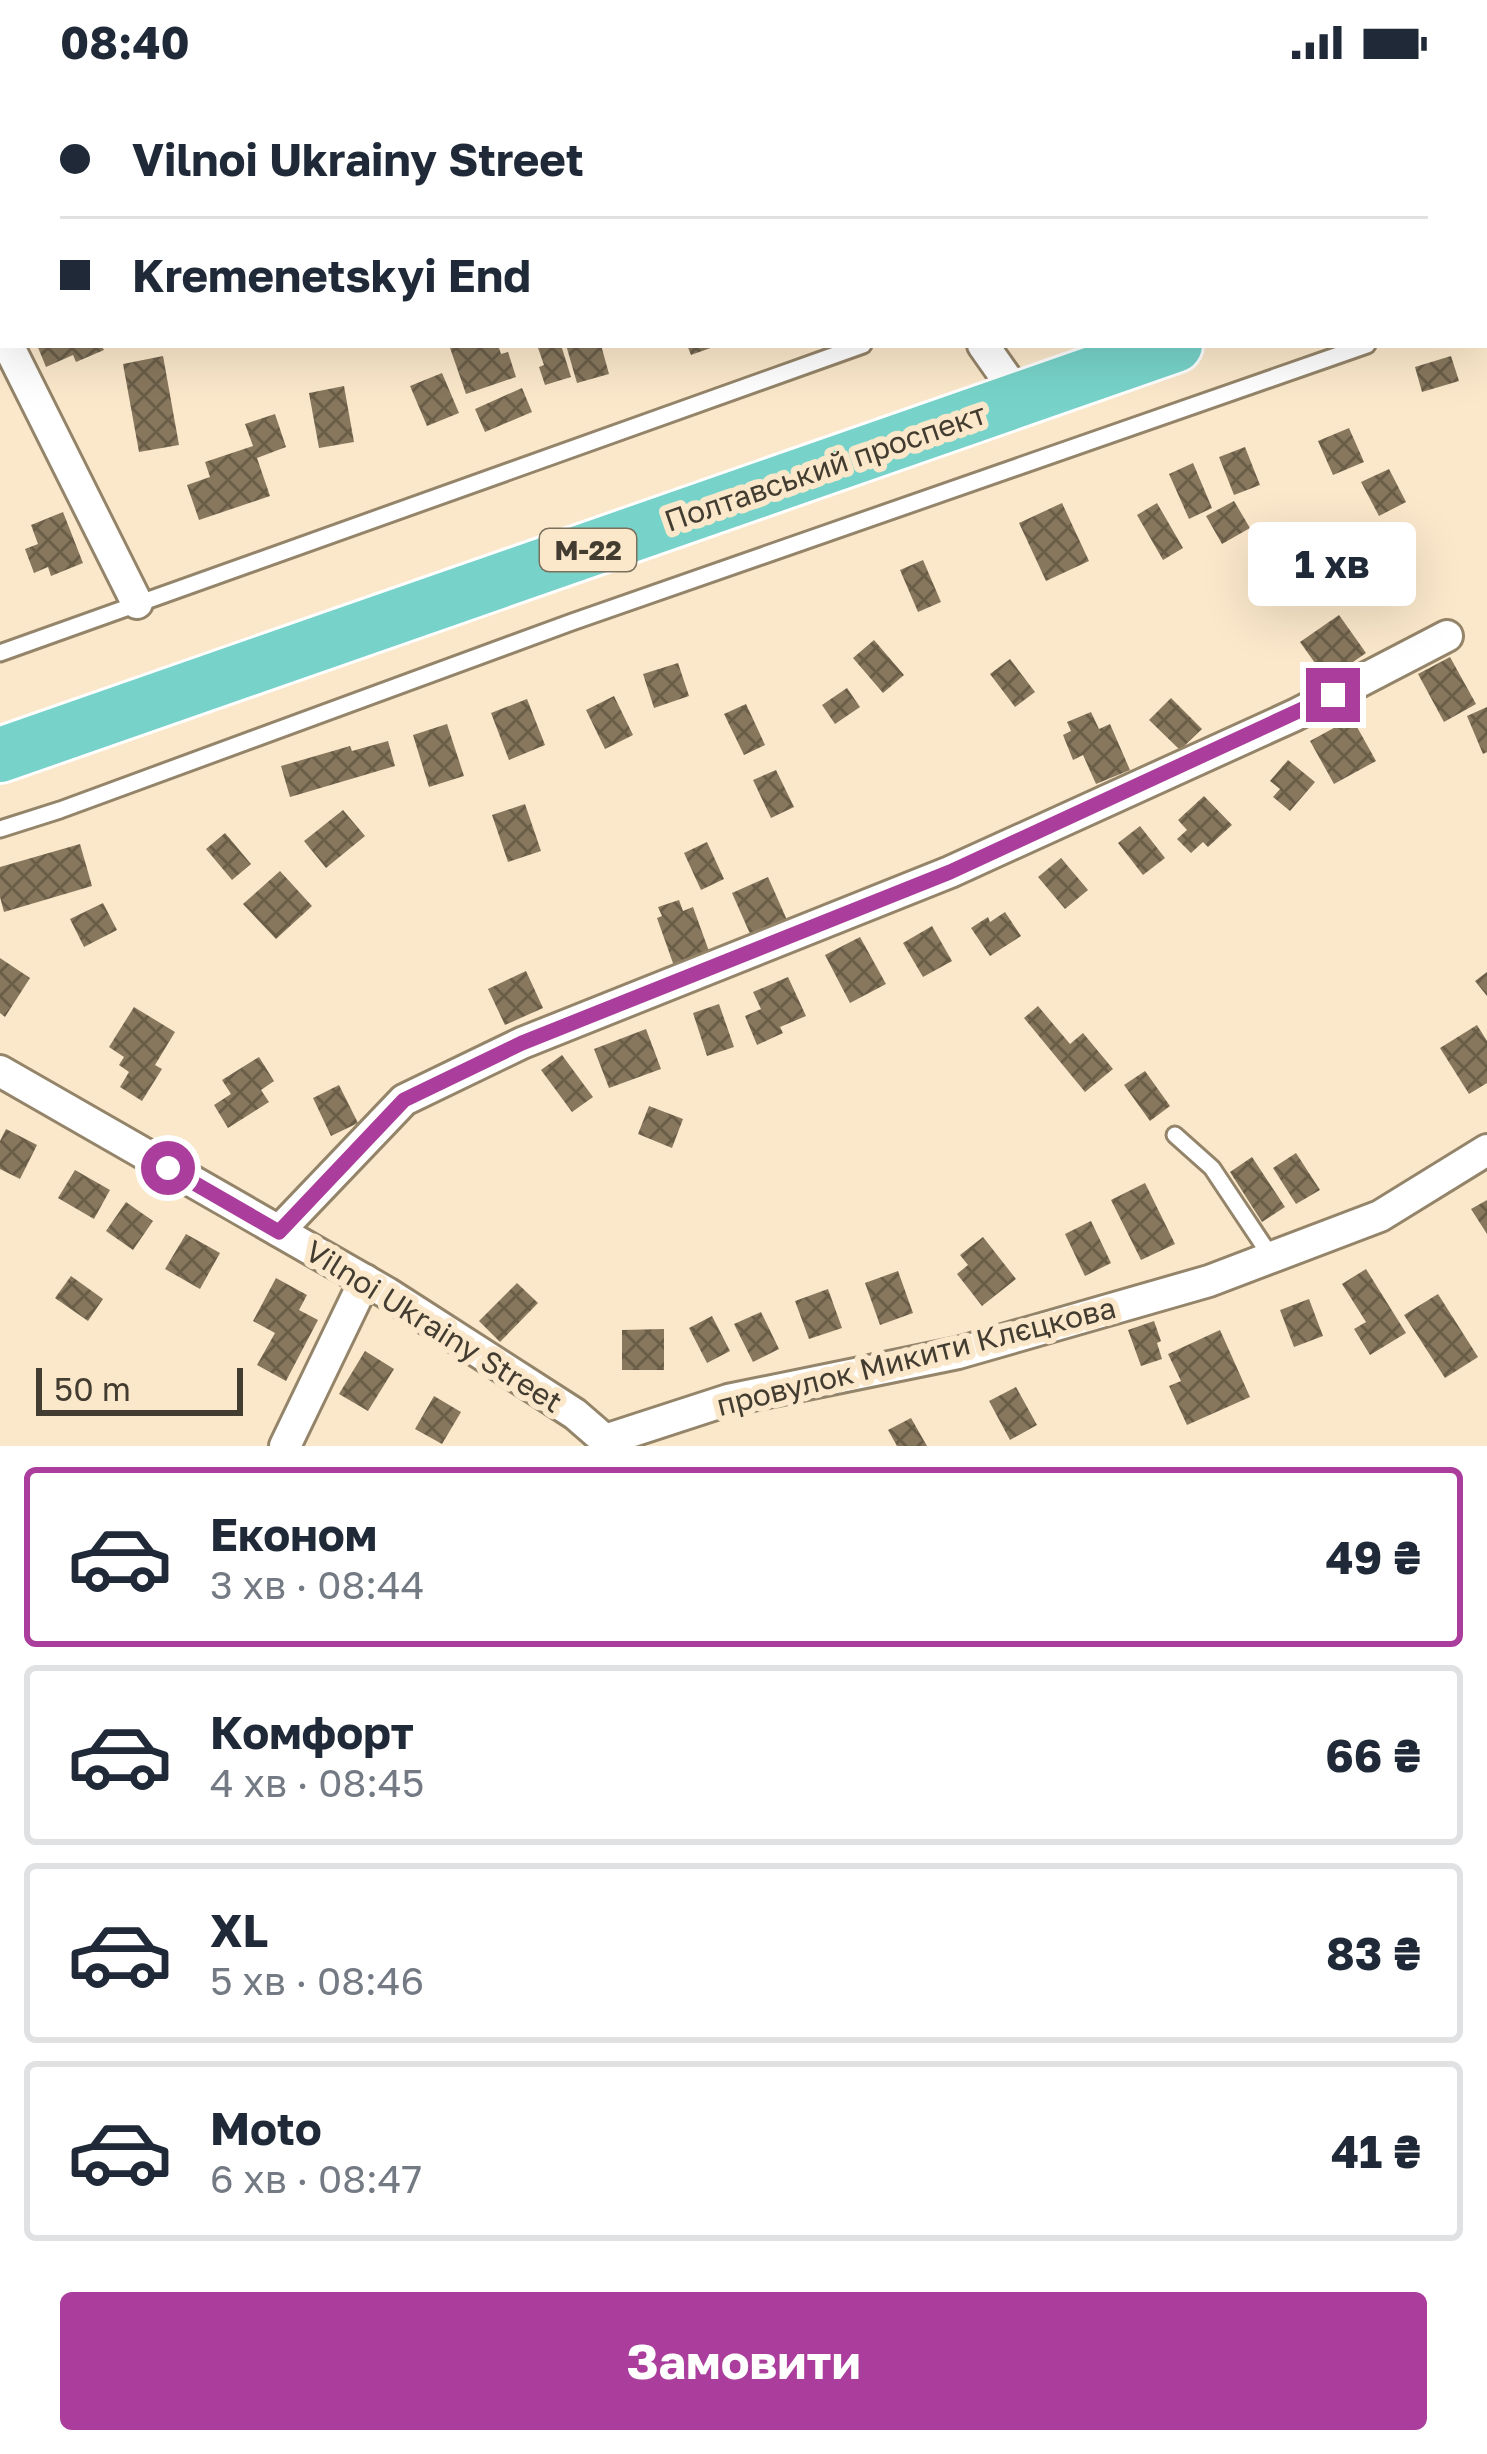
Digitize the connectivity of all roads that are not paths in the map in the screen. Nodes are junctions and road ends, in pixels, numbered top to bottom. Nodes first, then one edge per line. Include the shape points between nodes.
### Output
1 (10, 348) edge
2 (855, 348) edge
3 (985, 348) edge
4 (1166, 348) edge
5 (1357, 348) edge
6 (1021, 399) junction
7 (137, 603) junction
8 (1447, 636) dead end
9 (0, 653) edge
10 (0, 755) edge
11 (0, 829) edge
12 (0, 1071) edge
13 (1175, 1135) dead end
14 (1487, 1150) edge
15 (279, 1232) junction
16 (1272, 1258) junction
17 (365, 1280) junction
18 (609, 1443) edge
19 (285, 1446) edge

1 - 7 street
2 - 7 lane
3 - 6 street
4 - 6 highway, Полтавський проспект / М-22
5 - 11 lane
6 - 10 highway, Полтавський проспект / М-22
7 - 9 lane
8 - 15 street via 1295,715 950,872 522,1043 404,1100
12 - 15 street, Vilnoi Ukrainy Street
13 - 16 lane via 1213,1168
14 - 16 street, провулок Микити Клєцкова via 1380,1216
15 - 17 street, Vilnoi Ukrainy Street
16 - 18 street, провулок Микити Клєцкова via 958,1353 728,1400
17 - 18 street, Vilnoi Ukrainy Street
17 - 19 street

